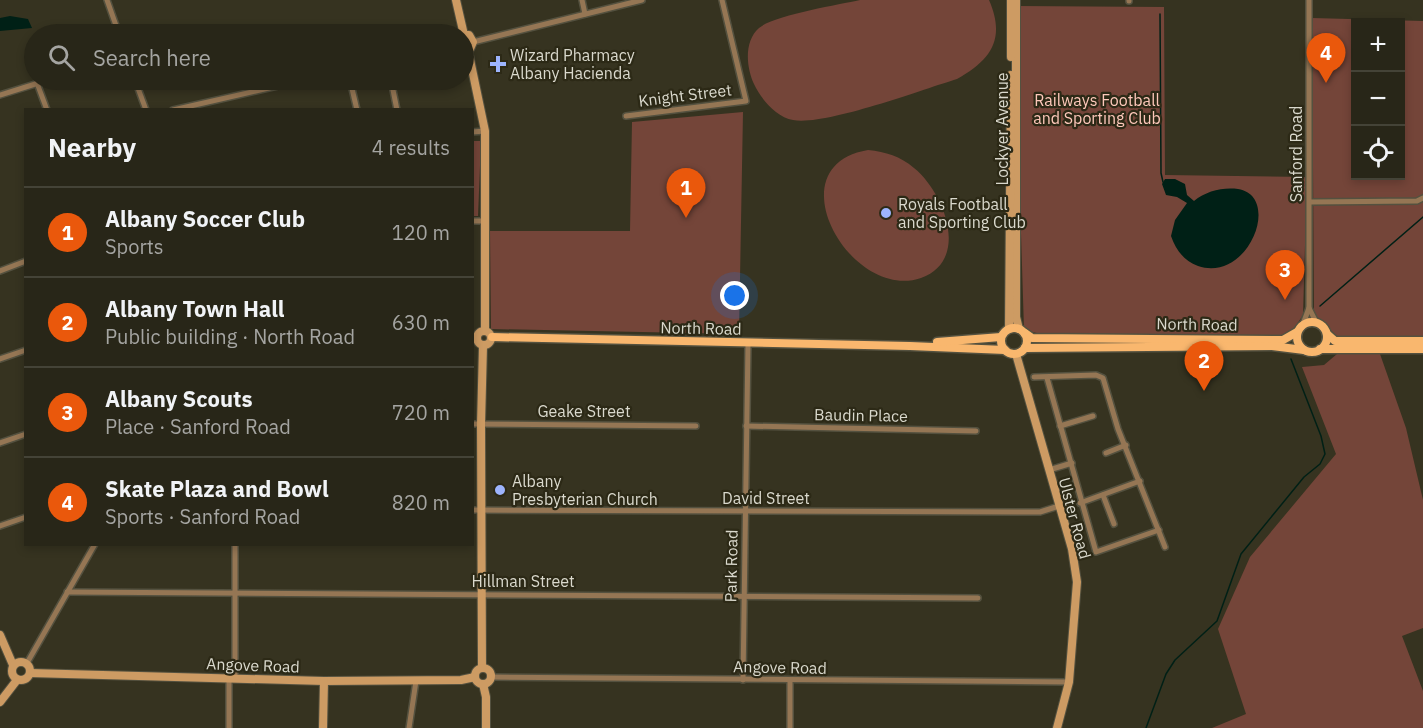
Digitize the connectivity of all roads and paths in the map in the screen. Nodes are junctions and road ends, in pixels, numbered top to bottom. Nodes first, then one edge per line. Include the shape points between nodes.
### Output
1 (107, 0) edge
2 (456, 0) edge
3 (582, 0) edge
4 (642, 0) edge
5 (722, 0) edge
6 (1011, 0) edge
7 (1016, 0) edge
8 (1310, 0) edge
9 (585, 14) junction
10 (115, 24) edge
11 (461, 24) edge
12 (474, 42) edge
13 (474, 84) edge
14 (24, 87) edge
15 (40, 90) edge
16 (139, 90) edge
17 (260, 90) edge
18 (352, 90) edge
19 (393, 90) edge
20 (0, 95) edge
21 (46, 108) edge
22 (145, 108) edge
23 (181, 108) edge
24 (357, 108) edge
25 (397, 108) edge
26 (626, 116) dead end
27 (485, 131) junction
28 (474, 132) edge
29 (1423, 198) edge
30 (1310, 202) junction
31 (474, 221) edge
32 (483, 221) junction
33 (24, 262) edge
34 (0, 271) edge
35 (1309, 308) junction
36 (1316, 322) junction
37 (1303, 324) junction
38 (1009, 329) junction
39 (484, 330) junction
40 (1022, 331) junction
41 (1297, 332) junction
42 (1327, 334) junction
43 (492, 337) junction
44 (1001, 337) junction
45 (475, 338) edge
46 (1423, 341) edge
47 (748, 344) junction
48 (483, 346) junction
49 (910, 346) junction
50 (1025, 348) junction
51 (1423, 349) edge
52 (1005, 350) junction
53 (1304, 350) junction
54 (1320, 350) junction
55 (24, 351) edge
56 (1016, 354) junction
57 (0, 359) edge
58 (1035, 377) dead end
59 (1047, 378) junction
60 (1092, 416) dead end
61 (477, 424) edge
62 (696, 426) dead end
63 (746, 426) junction
64 (1060, 426) junction
65 (976, 431) dead end
66 (24, 435) edge
67 (0, 443) edge
68 (1126, 445) junction
69 (1106, 453) dead end
70 (1072, 463) junction
71 (1049, 470) junction
72 (1140, 481) junction
73 (1102, 495) junction
74 (1080, 503) junction
75 (1059, 506) junction
76 (474, 510) edge
77 (482, 510) junction
78 (746, 512) junction
79 (24, 518) edge
80 (1114, 524) dead end
81 (0, 526) edge
82 (1159, 530) junction
83 (94, 546) edge
84 (235, 546) edge
85 (1165, 547) dead end
86 (67, 592) junction
87 (233, 592) junction
88 (482, 594) junction
89 (745, 595) junction
90 (978, 598) dead end
91 (0, 635) edge
92 (27, 663) junction
93 (13, 665) junction
94 (482, 668) junction
95 (30, 673) junction
96 (475, 677) junction
97 (490, 677) junction
98 (232, 678) junction
99 (17, 680) junction
100 (743, 680) junction
101 (790, 680) junction
102 (324, 681) junction
103 (416, 681) junction
104 (1069, 682) junction
105 (483, 684) junction
106 (0, 702) edge
107 (229, 728) edge
108 (323, 728) edge
109 (409, 728) edge
110 (486, 728) edge
111 (790, 728) edge
112 (1057, 728) edge

1 - 10 street
2 - 11 main road
3 - 9 street
4 - 9 street
5 - 26 street, Knight Street via 746,101
6 - 38 main road, Lockyer Avenue
7 - 40 main road, Lockyer Avenue via 1016,317
8 - 30 street, Sanford Road
9 - 12 street
13 - 27 main road
14 - 20 street
15 - 21 street
16 - 22 street
17 - 23 street
18 - 24 street
19 - 25 street
27 - 28 street
27 - 32 main road
29 - 30 street
30 - 35 street, Sanford Road
31 - 32 street
32 - 39 main road
33 - 34 street
35 - 36 street, Sanford Road
35 - 37 street, Sanford Road
36 - 37 main road
36 - 42 main road
37 - 41 main road
38 - 40 main road
38 - 44 main road
39 - 43 main road
39 - 45 main road
40 - 41 main road, North Road via 1032,338 1283,340
40 - 50 main road via 1027,339
41 - 53 main road via 1297,342
42 - 46 main road via 1335,341
42 - 54 main road
43 - 47 main road, North Road
43 - 48 main road
44 - 49 main road, North Road
44 - 52 main road
45 - 48 main road
47 - 49 main road, North Road
47 - 63 street, Park Road
48 - 61 main road
49 - 52 main road, North Road
50 - 53 main road, North Road via 1272,346
50 - 56 main road
51 - 54 main road
52 - 56 main road
53 - 54 main road
55 - 57 street
56 - 71 main road, Ulster Road
58 - 59 street
59 - 64 street
59 - 68 street via 1100,376
60 - 64 street
61 - 62 street, Geake Street
61 - 77 main road
63 - 65 street, Baudin Place
63 - 78 street, Park Road
64 - 70 street
66 - 67 street
68 - 69 street
68 - 72 street
70 - 71 street
70 - 74 street
71 - 75 main road, Ulster Road
72 - 73 street
72 - 82 street
73 - 74 street
73 - 80 street
74 - 82 street via 1096,552
75 - 78 street, David Street via 1040,512
75 - 104 main road, Ulster Road via 1077,582
76 - 77 street, David Street
77 - 78 street, David Street
77 - 88 main road
78 - 89 street, Park Road
79 - 81 street
82 - 85 street
83 - 86 street
84 - 87 street
86 - 87 street, Hillman Street
86 - 92 street
87 - 88 street, Hillman Street
87 - 98 street
88 - 89 street, Hillman Street
88 - 94 main road
89 - 90 street, Hillman Street
89 - 100 street, Park Road
91 - 93 main road
92 - 93 main road
92 - 95 main road
93 - 99 main road via 12,676
94 - 96 main road
94 - 97 main road via 489,671
95 - 98 main road, Angove Road
95 - 99 main road
96 - 103 main road, Angove Road
96 - 105 main road
97 - 100 street, Angove Road
97 - 105 main road
98 - 102 main road, Angove Road
98 - 107 street
99 - 106 main road
100 - 101 street, Angove Road
101 - 104 street, Angove Road
101 - 111 street
102 - 103 main road, Angove Road
102 - 108 main road
103 - 109 street
104 - 112 main road, Ulster Road
105 - 110 main road

